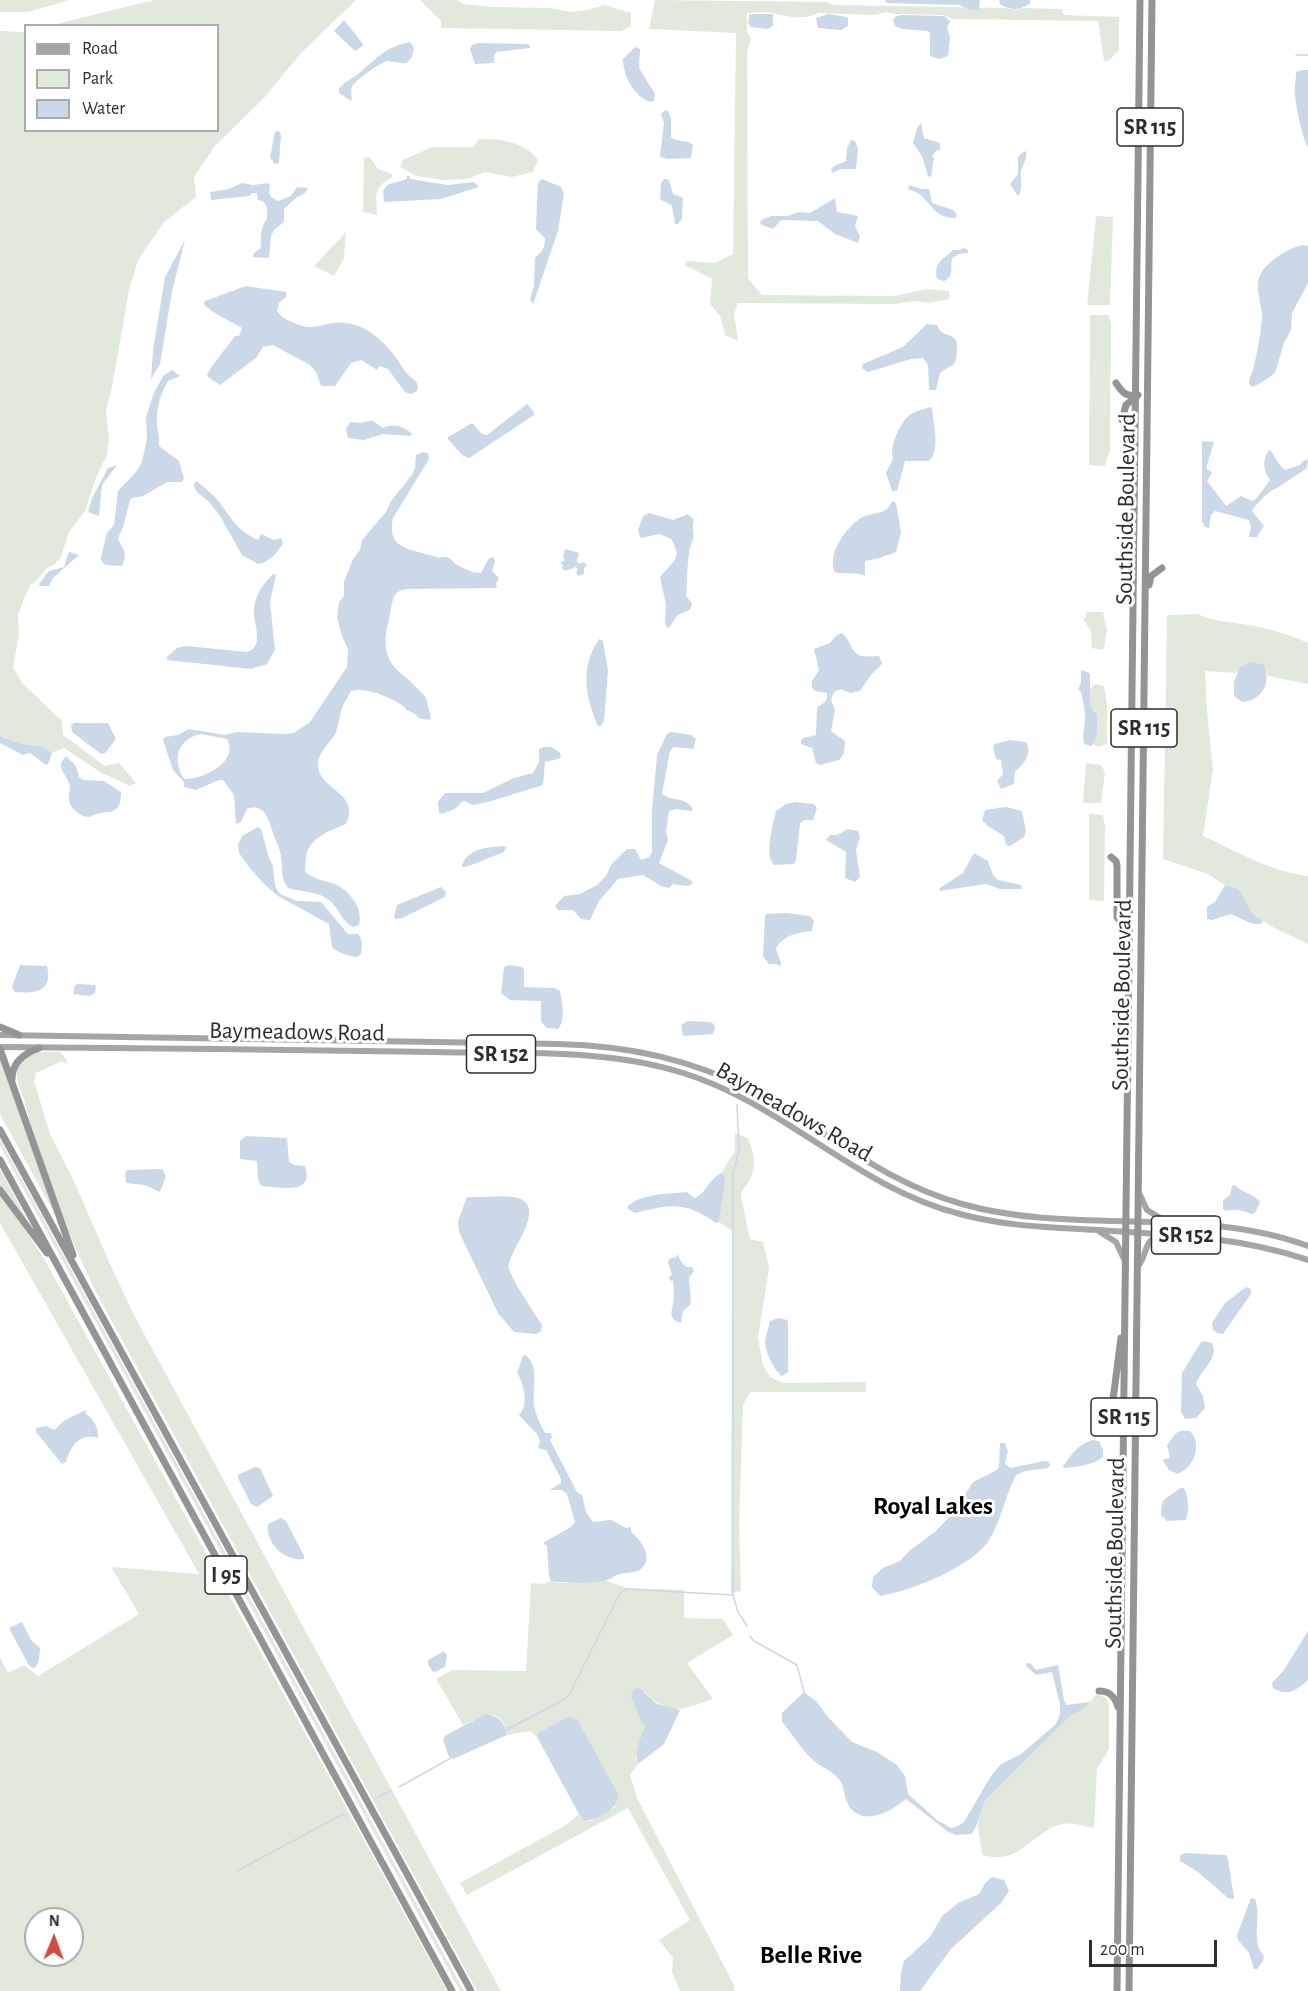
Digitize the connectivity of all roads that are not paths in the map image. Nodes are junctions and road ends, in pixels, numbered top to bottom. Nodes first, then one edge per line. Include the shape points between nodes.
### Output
1 (1140, 0) edge
2 (1152, 0) edge
3 (1116, 383) dead end
4 (1147, 388) junction
5 (1136, 396) junction
6 (1122, 420) dead end
7 (1134, 544) junction
8 (1145, 567) junction
9 (1162, 568) dead end
10 (1145, 599) junction
11 (1111, 857) dead end
12 (1129, 930) junction
13 (0, 1026) edge
14 (0, 1035) edge
15 (19, 1035) junction
16 (0, 1048) edge
17 (39, 1048) junction
18 (12, 1081) junction
19 (787, 1112) junction
20 (781, 1121) junction
21 (0, 1130) edge
22 (0, 1160) edge
23 (881, 1171) junction
24 (877, 1181) junction
25 (0, 1190) edge
26 (1140, 1195) junction
27 (941, 1197) junction
28 (938, 1208) junction
29 (989, 1210) junction
30 (1126, 1220) junction
31 (987, 1221) junction
32 (1139, 1221) junction
33 (1165, 1221) junction
34 (1097, 1230) junction
35 (1126, 1232) junction
36 (1138, 1233) junction
37 (1163, 1233) junction
38 (1308, 1246) edge
39 (1308, 1260) edge
40 (1125, 1262) junction
41 (1139, 1265) junction
42 (62, 1272) junction
43 (78, 1272) junction
44 (1125, 1297) junction
45 (1110, 1423) dead end
46 (1099, 1691) dead end
47 (1120, 1712) junction
48 (1130, 1988) edge
49 (452, 1991) edge
50 (471, 1991) edge
51 (1117, 1991) edge

1 - 5 highway, Southside Boulevard / SR 115
2 - 4 highway, Southside Boulevard / SR 115
3 - 5 highway via 1128,396
4 - 5 highway
4 - 8 highway, Southside Boulevard / SR 115
5 - 6 highway via 1126,405
5 - 7 highway, Southside Boulevard / SR 115
7 - 8 highway via 1137,559
7 - 12 highway, Southside Boulevard / SR 115
8 - 10 highway, Southside Boulevard / SR 115
9 - 10 highway via 1150,578
10 - 26 highway, Southside Boulevard / SR 115
11 - 12 highway via 1117,866 1117,917
12 - 30 highway, Southside Boulevard / SR 115
13 - 15 highway
14 - 15 main road, Baymeadows Road / SR 152
15 - 19 main road, Baymeadows Road / SR 152 via 584,1044 672,1058 755,1093
16 - 17 main road, Baymeadows Road / SR 152
16 - 18 highway
17 - 18 highway via 21,1057 12,1072
17 - 20 main road, Baymeadows Road / SR 152 via 306,1050 632,1060 696,1077
18 - 43 highway
19 - 20 main road
19 - 23 main road, Baymeadows Road / SR 152
20 - 24 main road, Baymeadows Road / SR 152
21 - 43 highway, I 95
22 - 42 highway, I 95
23 - 24 main road
23 - 27 main road, Baymeadows Road / SR 152
24 - 28 main road, Baymeadows Road / SR 152
25 - 42 highway
26 - 32 highway, Southside Boulevard / SR 115
26 - 33 main road via 1147,1210
27 - 28 main road
27 - 29 main road, Baymeadows Road / SR 152
28 - 31 main road, Baymeadows Road / SR 152
29 - 30 main road, Baymeadows Road / SR 152
29 - 31 main road
30 - 32 main road, Baymeadows Road / SR 152
30 - 35 highway, Southside Boulevard / SR 115
31 - 34 main road, Baymeadows Road / SR 152
32 - 33 main road, Baymeadows Road / SR 152
32 - 36 highway, Southside Boulevard / SR 115
33 - 38 main road, Baymeadows Road / SR 152 via 1246,1230
34 - 35 main road, Baymeadows Road / SR 152
34 - 40 main road via 1116,1242
35 - 36 main road, Baymeadows Road / SR 152
35 - 40 highway, Southside Boulevard / SR 115
36 - 37 main road, Baymeadows Road / SR 152
36 - 41 highway, Southside Boulevard / SR 115
37 - 39 main road, Baymeadows Road / SR 152 via 1233,1241
37 - 41 main road via 1149,1241
40 - 44 highway, Southside Boulevard / SR 115
41 - 48 highway, Southside Boulevard / SR 115
42 - 49 highway, I 95
43 - 50 highway, I 95
44 - 45 highway
44 - 47 highway, Southside Boulevard / SR 115
46 - 47 highway via 1113,1696
47 - 51 highway, Southside Boulevard / SR 115

